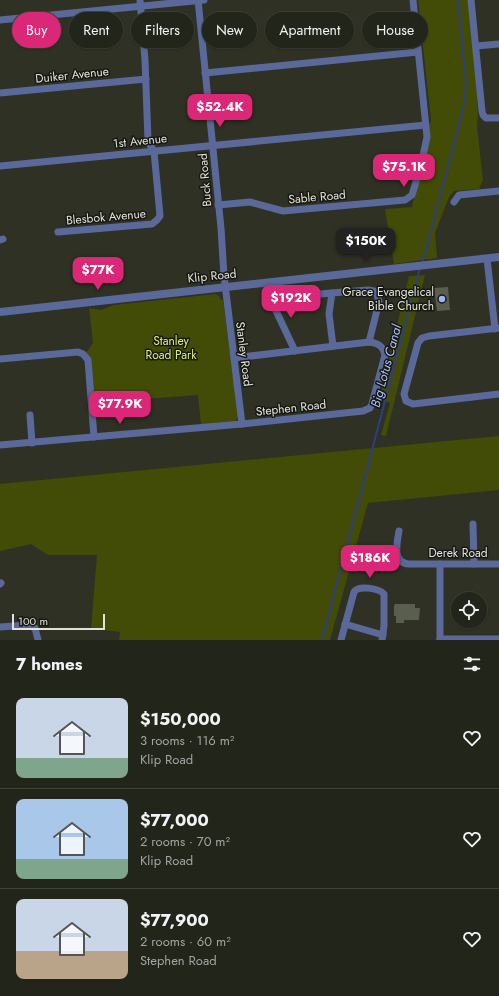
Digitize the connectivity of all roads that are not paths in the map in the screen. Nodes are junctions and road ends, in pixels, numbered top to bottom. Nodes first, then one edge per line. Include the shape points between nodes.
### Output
1 (200, 0) edge
2 (413, 0) edge
3 (471, 0) edge
4 (140, 3) edge
5 (0, 20) edge
6 (499, 44) edge
7 (476, 46) junction
8 (418, 52) junction
9 (205, 73) junction
10 (146, 79) junction
11 (0, 93) edge
12 (499, 118) edge
13 (426, 125) junction
14 (213, 145) junction
15 (154, 151) junction
16 (0, 166) edge
17 (499, 191) edge
18 (454, 202) dead end
19 (218, 204) junction
20 (58, 232) dead end
21 (499, 257) edge
22 (487, 259) junction
23 (225, 287) junction
24 (332, 293) junction
25 (269, 296) dead end
26 (299, 296) dead end
27 (0, 312) edge
28 (497, 328) edge
29 (370, 342) junction
30 (333, 346) junction
31 (295, 351) junction
32 (234, 358) junction
33 (0, 359) edge
34 (499, 394) edge
35 (30, 415) dead end
36 (242, 424) junction
37 (94, 437) junction
38 (32, 442) junction
39 (0, 445) edge
40 (473, 524) dead end
41 (399, 531) dead end
42 (440, 564) junction
43 (474, 564) junction
44 (499, 564) edge
45 (345, 624) junction
46 (0, 628) edge
47 (382, 638) edge
48 (440, 639) edge
49 (499, 639) edge
50 (38, 640) edge
51 (341, 640) edge

1 - 4 street
1 - 9 street, Buck Road
2 - 8 street, Sable Road
3 - 7 street
4 - 5 street
4 - 10 street
6 - 7 street
7 - 12 street via 483,115 486,118
8 - 9 street
8 - 13 street, Sable Road
9 - 14 street, Buck Road
10 - 11 street, Duiker Avenue
10 - 15 street via 148,140
13 - 14 street, 1st Avenue
13 - 19 street, Sable Road via 426,145 414,190 409,198 283,211 250,202
14 - 15 street, 1st Avenue
14 - 19 street, Buck Road
15 - 16 street, 1st Avenue
15 - 20 street, Blesbok Avenue via 160,213 155,222
17 - 18 street via 459,195
19 - 23 street, Buck Road
21 - 22 street, Klip Road
22 - 23 street, Klip Road
22 - 28 street
23 - 27 street, Klip Road
23 - 32 street, Stanley Road
24 - 26 street
24 - 29 street via 368,290 377,294 379,302
24 - 30 street via 329,314
25 - 31 street
28 - 34 street via 422,338 418,343 404,394 406,401 413,404
29 - 30 street
29 - 36 street, Stephen Road via 379,344 385,355 370,408 340,414
30 - 31 street
31 - 32 street
32 - 36 street, Stanley Road
33 - 37 street via 78,352 83,354 88,360
35 - 38 street
36 - 37 street, Stephen Road
37 - 38 street, Stephen Road
38 - 39 street, Stephen Road
40 - 43 street
41 - 42 street, Derek Road via 398,556 401,563
42 - 43 street, Derek Road
42 - 48 street
43 - 44 street, Derek Road
45 - 47 street
45 - 47 street via 356,589 380,590 384,596
45 - 51 street
46 - 50 street via 29,625 35,628
48 - 49 street

